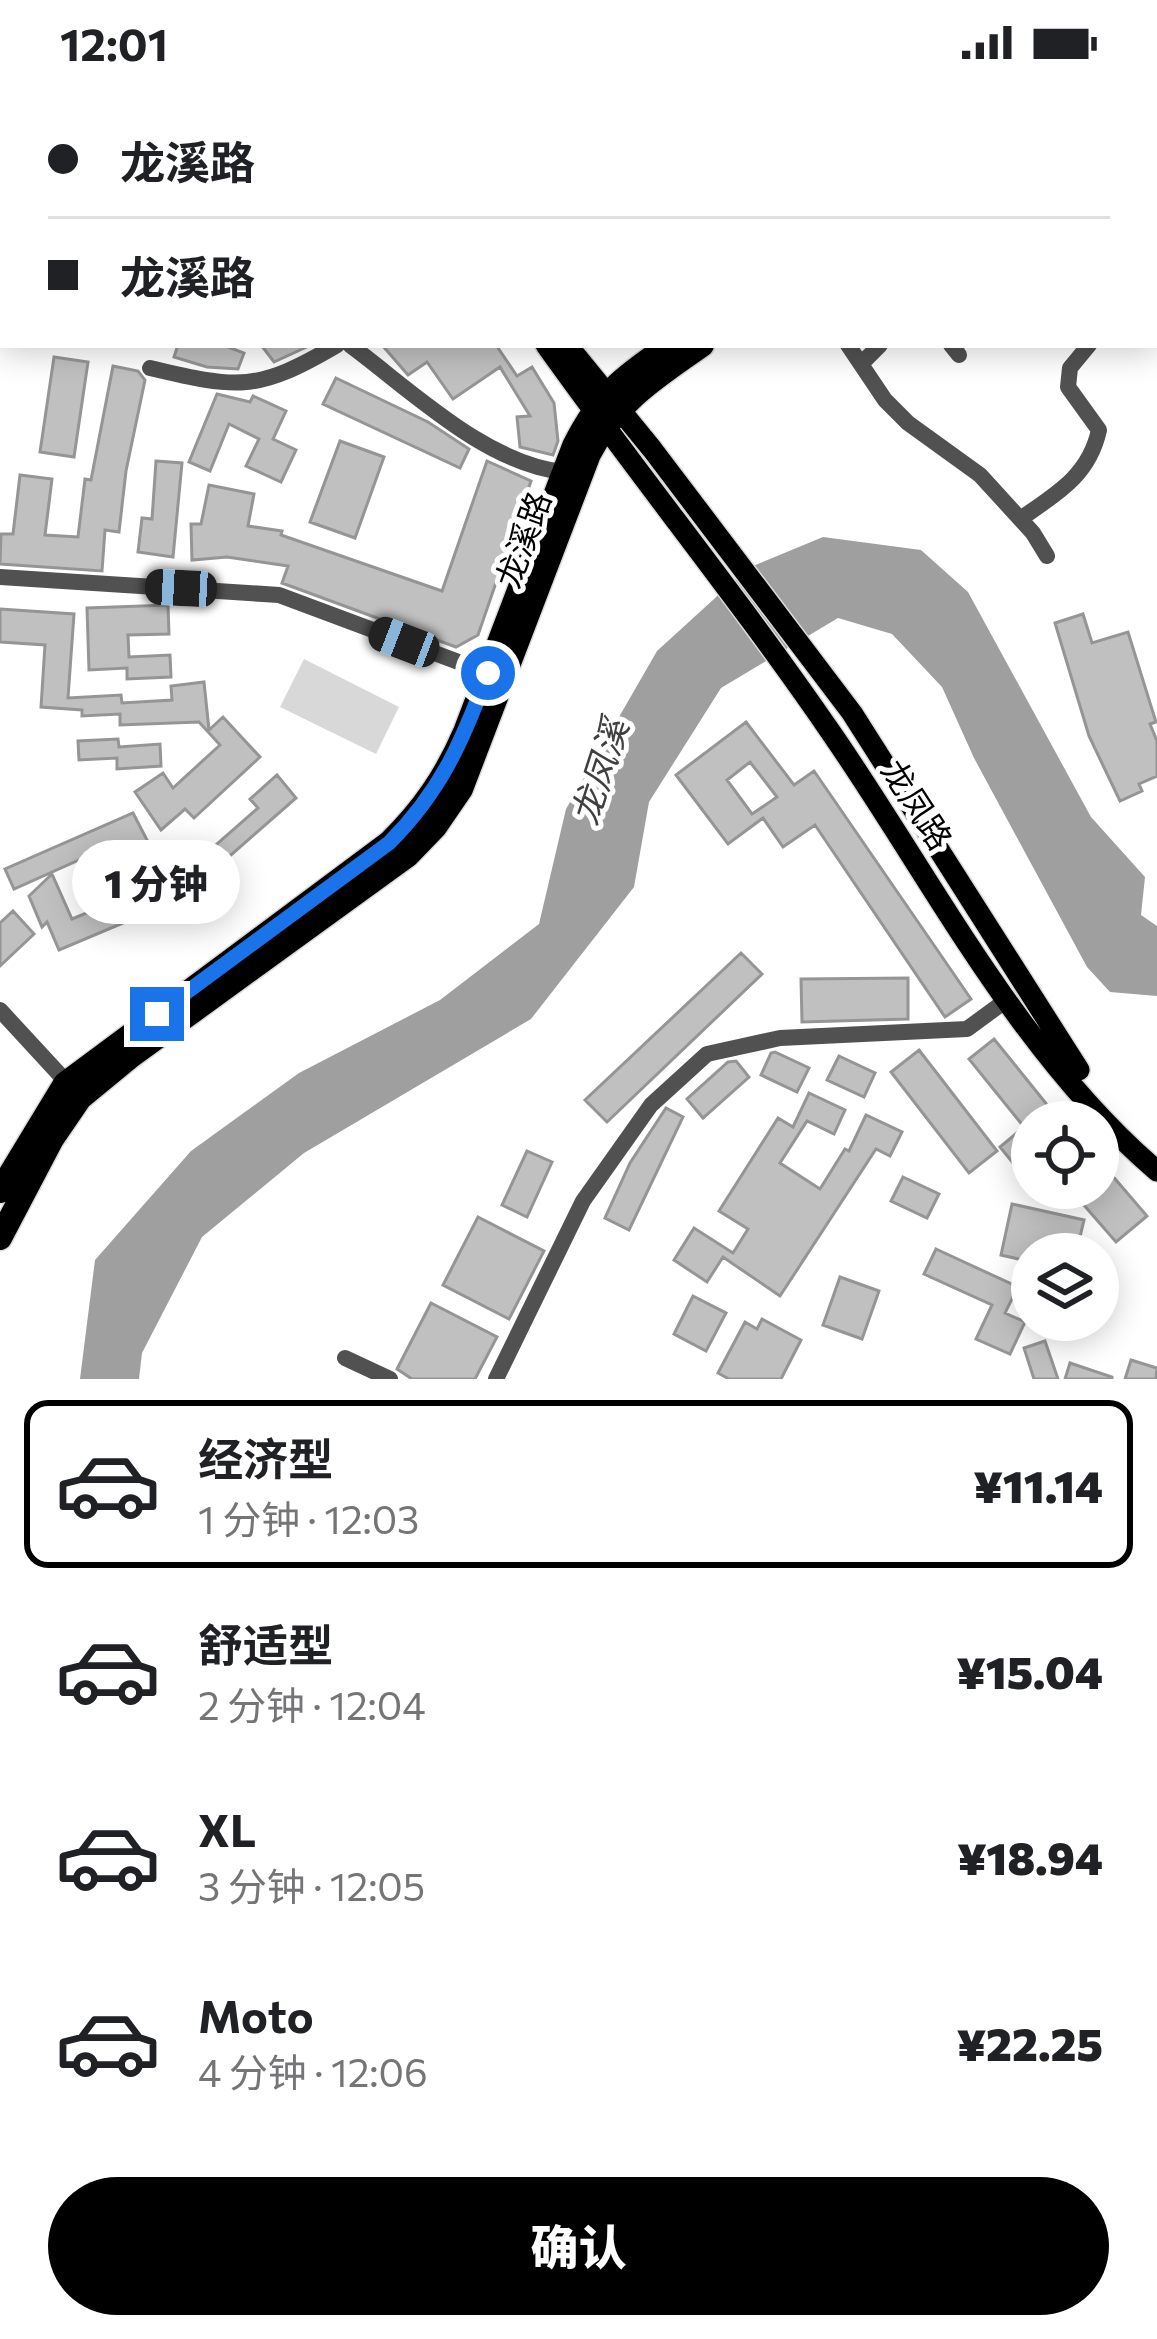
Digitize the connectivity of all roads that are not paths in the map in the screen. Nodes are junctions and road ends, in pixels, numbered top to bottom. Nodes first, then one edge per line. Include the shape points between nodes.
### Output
1 (332, 348) edge
2 (354, 348) edge
3 (549, 348) edge
4 (569, 348) edge
5 (667, 348) edge
6 (697, 348) edge
7 (850, 348) edge
8 (877, 348) edge
9 (1087, 348) edge
10 (861, 364) junction
11 (150, 368) dead end
12 (605, 409) junction
13 (564, 472) junction
14 (1020, 519) junction
15 (1048, 556) dead end
16 (0, 578) edge
17 (488, 673) junction
18 (1008, 999) junction
19 (0, 1010) edge
20 (74, 1090) junction
21 (1157, 1153) edge
22 (1157, 1171) edge
23 (0, 1191) edge
24 (0, 1238) edge
25 (345, 1358) dead end
26 (390, 1379) edge
27 (496, 1379) edge

1 - 11 street via 247,385
2 - 13 street via 493,450
3 - 12 main road
4 - 12 main road
5 - 12 highway, 龙溪路
6 - 12 highway, 龙溪路
7 - 10 street
8 - 10 street
9 - 14 street via 1070,368 1068,387 1099,430 1094,451 1076,480
10 - 14 street via 908,423 980,475
12 - 13 highway, 龙溪路
12 - 18 main road, 龙凤路 via 632,464 830,731
12 - 20 highway, 龙溪路 via 461,789 435,827 408,855
12 - 21 main road, 龙凤路 via 652,449 852,713 1070,1059 1119,1121
13 - 17 highway, 龙溪路
14 - 15 street
16 - 17 street via 280,595
17 - 20 highway, 龙溪路 via 446,774 416,816
18 - 22 main road, 龙凤路 via 1109,1130
18 - 27 street via 967,1029 780,1038 707,1054 651,1106 584,1201
19 - 20 street
20 - 23 highway, 龙溪路 via 44,1113
20 - 24 highway, 龙溪路
25 - 26 street

